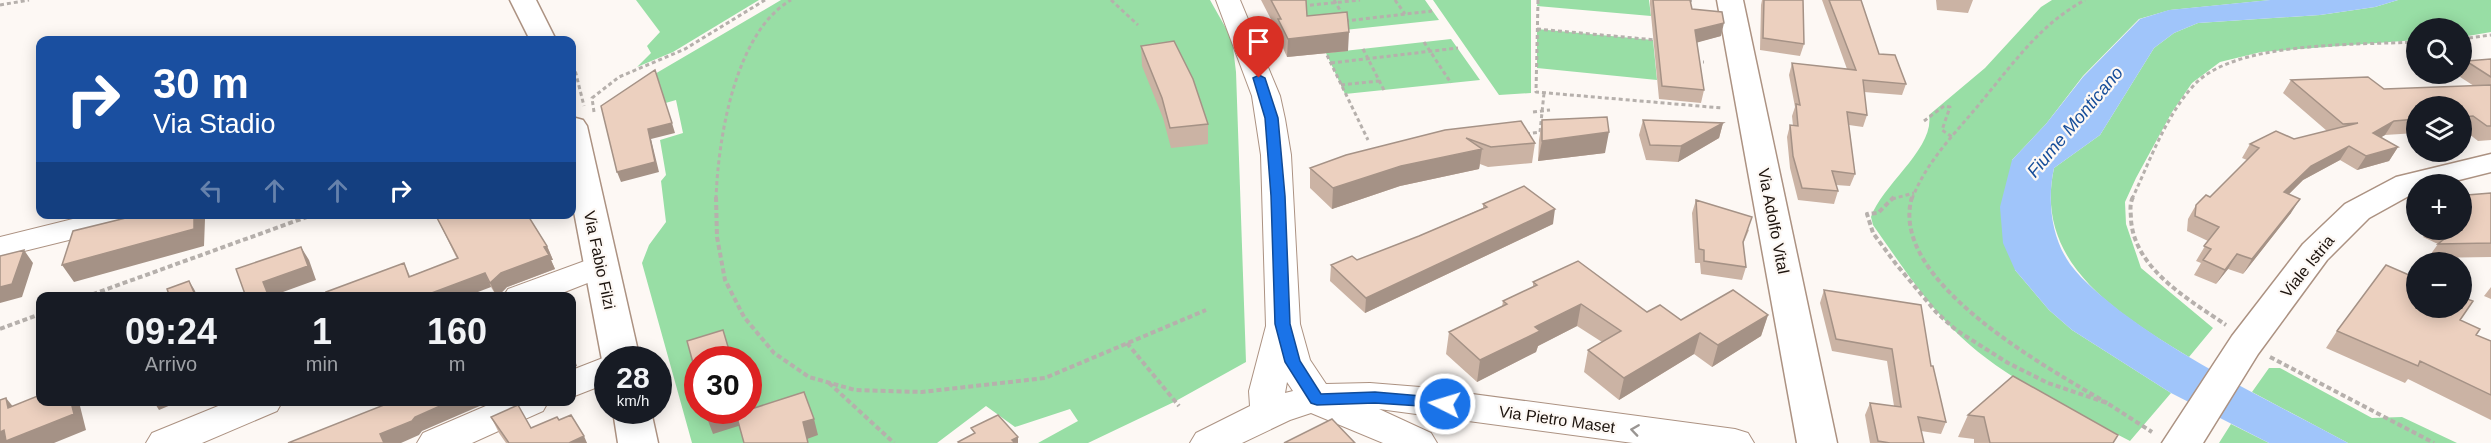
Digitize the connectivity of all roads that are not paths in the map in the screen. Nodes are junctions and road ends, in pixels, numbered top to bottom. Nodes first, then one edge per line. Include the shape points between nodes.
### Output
1 (522, 0) edge
2 (1228, 0) edge
3 (1730, 0) edge
4 (541, 36) edge
5 (585, 120) edge
6 (2490, 164) edge
7 (115, 219) edge
8 (0, 247) edge
9 (601, 266) junction
10 (533, 292) edge
11 (1282, 324) junction
12 (618, 346) edge
13 (594, 375) edge
14 (576, 382) edge
15 (1296, 404) junction
16 (1445, 404) junction
17 (254, 406) edge
18 (521, 406) edge
19 (634, 424) edge
20 (2169, 439) edge
21 (165, 443) edge
22 (436, 443) edge
23 (638, 443) edge
24 (1209, 443) edge
25 (1418, 443) edge
26 (1426, 443) edge
27 (1735, 443) edge
28 (1817, 443) edge

1 - 4 street
2 - 11 street via 1271,118
3 - 28 street, Via Adolfo Vital
5 - 9 street, Via Fabio Filzi
6 - 20 street, Viale Istria via 2407,184 2357,212 2315,252
7 - 8 street
9 - 10 street
9 - 12 street, Via Fabio Filzi
11 - 15 street via 1293,362
11 - 15 street via 1266,401
13 - 14 street
15 - 16 street, Via Pietro Maset via 1375,397
15 - 24 street, Via Pietro Maset
15 - 25 street via 1359,416
16 - 26 street via 1431,409 1419,426 1420,437
27 -> 16 street, Via Pietro Maset
17 - 21 street
18 - 22 street
19 - 23 street

